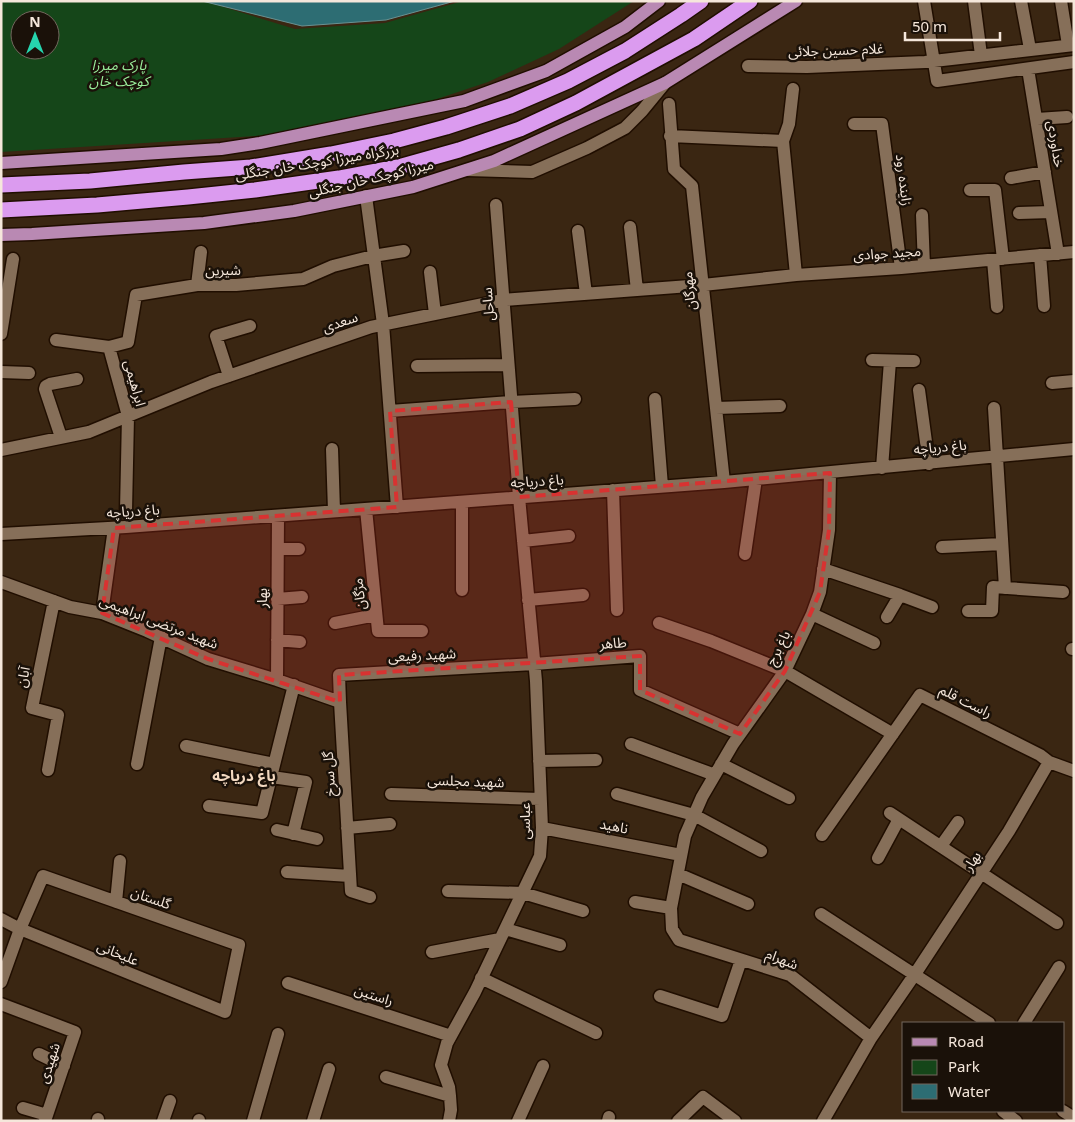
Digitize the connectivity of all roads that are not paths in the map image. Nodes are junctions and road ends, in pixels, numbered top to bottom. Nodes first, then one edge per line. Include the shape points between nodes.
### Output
1 (659, 1) edge
2 (701, 1) edge
3 (750, 1) edge
4 (796, 1) edge
5 (924, 1) edge
6 (974, 1) edge
7 (1021, 1) edge
8 (1061, 1) edge
9 (1071, 45) edge
10 (1030, 50) junction
11 (976, 56) junction
12 (934, 61) junction
13 (1074, 62) edge
14 (748, 66) dead end
15 (1028, 69) junction
16 (973, 76) junction
17 (665, 83) junction
18 (793, 89) dead end
19 (668, 104) dead end
20 (1066, 117) dead end
21 (1036, 119) junction
22 (854, 124) dead end
23 (670, 136) junction
24 (783, 141) junction
25 (1, 163) edge
26 (465, 170) junction
27 (1045, 172) junction
28 (1012, 178) dead end
29 (1, 185) edge
30 (970, 190) dead end
31 (366, 196) junction
32 (496, 205) dead end
33 (1, 210) edge
34 (1051, 212) junction
35 (1019, 213) dead end
36 (922, 215) dead end
37 (630, 227) dead end
38 (578, 231) dead end
39 (1, 235) edge
40 (404, 251) dead end
41 (201, 252) dead end
42 (1074, 252) edge
43 (1058, 254) junction
44 (1040, 255) junction
45 (373, 256) junction
46 (13, 259) dead end
47 (998, 259) junction
48 (924, 266) junction
49 (901, 268) junction
50 (430, 272) dead end
51 (796, 275) junction
52 (197, 285) junction
53 (703, 285) junction
54 (637, 290) junction
55 (586, 294) junction
56 (503, 300) junction
57 (1044, 306) dead end
58 (997, 307) dead end
59 (436, 314) junction
60 (383, 324) junction
61 (250, 326) dead end
62 (1, 334) edge
63 (56, 340) dead end
64 (109, 347) junction
65 (872, 360) dead end
66 (890, 361) junction
67 (914, 362) dead end
68 (508, 365) junction
69 (417, 366) dead end
70 (1, 372) edge
71 (29, 373) dead end
72 (229, 376) junction
73 (77, 379) dead end
74 (1074, 381) edge
75 (1052, 383) dead end
76 (919, 390) dead end
77 (574, 399) dead end
78 (654, 399) dead end
79 (511, 402) junction
80 (780, 406) dead end
81 (716, 408) junction
82 (994, 408) dead end
83 (390, 411) junction
84 (128, 416) junction
85 (61, 438) junction
86 (332, 449) dead end
87 (1074, 449) edge
88 (1, 450) edge
89 (997, 457) junction
90 (929, 464) junction
91 (882, 468) junction
92 (830, 472) junction
93 (756, 479) junction
94 (724, 482) junction
95 (662, 486) junction
96 (614, 490) junction
97 (519, 497) junction
98 (462, 502) junction
99 (397, 507) junction
100 (366, 509) junction
101 (126, 511) dead end
102 (334, 511) junction
103 (278, 516) junction
104 (114, 528) junction
105 (1, 534) edge
106 (569, 536) dead end
107 (523, 541) junction
108 (1002, 544) junction
109 (942, 547) dead end
110 (278, 549) junction
111 (299, 549) dead end
112 (745, 554) dead end
113 (823, 569) junction
114 (1, 582) edge
115 (1005, 588) junction
116 (462, 590) dead end
117 (1063, 592) dead end
118 (583, 595) dead end
119 (900, 595) junction
120 (302, 597) dead end
121 (278, 599) junction
122 (528, 600) junction
123 (54, 601) junction
124 (932, 606) dead end
125 (617, 610) dead end
126 (968, 611) dead end
127 (102, 613) junction
128 (812, 614) junction
129 (376, 615) junction
130 (887, 618) dead end
131 (335, 623) dead end
132 (659, 623) dead end
133 (422, 631) dead end
134 (162, 637) junction
135 (277, 640) junction
136 (300, 642) dead end
137 (874, 643) dead end
138 (534, 664) junction
139 (785, 671) junction
140 (277, 680) junction
141 (294, 686) junction
142 (340, 702) junction
143 (740, 734) junction
144 (893, 734) junction
145 (631, 744) dead end
146 (186, 746) dead end
147 (596, 760) dead end
148 (539, 761) junction
149 (1049, 762) junction
150 (137, 764) dead end
151 (722, 764) junction
152 (48, 770) dead end
153 (273, 770) junction
154 (1074, 771) edge
155 (715, 775) junction
156 (391, 794) dead end
157 (617, 794) dead end
158 (789, 798) dead end
159 (540, 799) junction
160 (209, 806) dead end
161 (694, 816) junction
162 (958, 822) dead end
163 (390, 824) dead end
164 (348, 828) junction
165 (542, 828) junction
166 (277, 830) dead end
167 (293, 834) junction
168 (822, 835) dead end
169 (317, 839) dead end
170 (941, 846) junction
171 (762, 851) dead end
172 (681, 854) junction
173 (878, 858) dead end
174 (120, 861) dead end
175 (286, 872) dead end
176 (982, 873) junction
177 (678, 874) junction
178 (350, 876) junction
179 (448, 891) dead end
180 (522, 892) junction
181 (370, 897) dead end
182 (116, 902) junction
183 (635, 902) dead end
184 (748, 904) dead end
185 (671, 908) junction
186 (582, 911) dead end
187 (821, 914) dead end
188 (1, 919) edge
189 (1058, 922) dead end
190 (20, 929) junction
191 (672, 929) joint
192 (502, 934) junction
193 (560, 945) dead end
194 (432, 952) dead end
195 (741, 960) junction
196 (1060, 967) dead end
197 (915, 974) junction
198 (481, 978) junction
199 (1, 982) edge
200 (288, 983) dead end
201 (660, 996) dead end
202 (1, 1004) edge
203 (225, 1012) joint
204 (987, 1022) edge
205 (1025, 1022) edge
206 (596, 1033) dead end
207 (278, 1034) dead end
208 (451, 1036) junction
209 (872, 1038) junction
210 (39, 1054) dead end
211 (64, 1066) junction
212 (543, 1066) dead end
213 (329, 1069) dead end
214 (386, 1077) dead end
215 (450, 1096) junction
216 (170, 1101) dead end
217 (23, 1108) dead end
218 (1003, 1112) edge
219 (46, 1118) edge
220 (824, 1120) edge
221 (164, 1121) edge
222 (253, 1121) edge
223 (313, 1121) edge
224 (449, 1121) edge
225 (518, 1121) edge
226 (678, 1121) edge
227 (735, 1121) edge
228 (1016, 1121) edge

1 - 25 main road via 625,27 546,71 464,101 260,143 198,151
2 - 29 highway, بزرگراه میرزا کوچک خان جنگلی via 625,51 568,81 510,106 394,141 251,167
3 - 33 highway, بزرگراه میرزا کوچک خان جنگلی via 694,39 576,103 520,129 459,150 339,178 255,190 97,206
4 - 17 main road, میرزا کوچک خان جنگلی
5 - 12 street
6 - 11 street
7 - 10 street
8 - 9 street
9 - 10 street, غلام حسین جلائی
10 - 11 street, غلام حسین جلائی
11 - 12 street, غلام حسین جلائی
11 - 16 street
12 - 14 street, غلام حسین جلائی via 808,67
12 - 16 street via 937,80
13 - 15 street
15 - 16 street
15 - 21 street, خداوردی
17 - 26 main road, میرزا کوچک خان جنگلی via 502,157
17 - 26 street via 625,128 532,172
18 - 24 street via 789,124
19 - 23 street, مهرگان
20 - 21 street
21 - 27 street, خداوردی
22 - 49 street, زاینده رود via 882,124
23 - 24 street
23 - 53 street, مهرگان via 674,169 692,186
24 - 51 street
26 - 31 main road, میرزا کوچک خان جنگلی via 413,187
27 - 28 street
27 - 34 street, خداوردی
30 - 47 street via 995,190
31 - 39 main road, میرزا کوچک خان جنگلی via 294,211 204,223
31 - 45 street
32 - 56 street, ساحل
34 - 35 street
34 - 43 street, خداوردی
36 - 48 street
37 - 54 street
38 - 55 street
40 - 45 street, شیرین
41 - 52 street
42 - 43 street, مجید جوادی
43 - 44 street, مجید جوادی
44 - 47 street, مجید جوادی
44 - 57 street
45 - 52 street, شیرین via 333,266 303,279
45 - 60 street
46 - 62 street
47 - 48 street, مجید جوادی
47 - 58 street
48 - 49 street, مجید جوادی
49 - 51 street, مجید جوادی
50 - 59 street
51 - 53 street, مجید جوادی
52 - 64 street, شیرین via 136,295 128,342
53 - 54 street, سعدی
53 - 81 street, مهرگان
54 - 55 street, سعدی
55 - 56 street, سعدی
56 - 59 street, سعدی
56 - 68 street, ساحل
59 - 60 street, سعدی
60 - 72 street, سعدی
60 - 83 street
61 - 72 street via 216,336
63 - 64 street, ابراهیمی
64 - 84 street, ابراهیمی
65 - 66 street
66 - 67 street
66 - 91 street
68 - 69 street
68 - 79 street, ساحل
70 - 71 street
72 - 84 street, سعدی
73 - 85 street via 50,384 45,389
74 - 75 street
76 - 90 street
77 - 79 street
78 - 95 street
79 - 83 street
79 - 97 street, ساحل
80 - 81 street
81 - 94 street, مهرگان
82 - 89 street
83 - 99 street
84 - 85 street, سعدی via 89,432
84 - 101 street, ابراهیمی
85 - 88 street, سعدی
86 - 102 street
87 - 89 street, باغ دریاچه
89 - 90 street, باغ دریاچه
89 - 108 street
90 - 91 street, باغ دریاچه
91 - 92 street, باغ دریاچه
92 - 93 street, باغ دریاچه
92 - 113 street, باغ برج via 829,530
93 - 94 street, باغ دریاچه
93 - 112 street
94 - 95 street, باغ دریاچه
95 - 96 street, باغ دریاچه
96 - 97 street, باغ دریاچه
96 - 125 street
97 - 98 street, باغ دریاچه
97 - 107 street, عباسی
98 - 99 street, باغ دریاچه
98 - 116 street
99 - 100 street, باغ دریاچه
100 - 102 street, باغ دریاچه
100 - 129 street, مژگان
102 - 103 street, باغ دریاچه
103 - 104 street, باغ دریاچه
103 - 110 street, بهار
104 - 105 street, باغ دریاچه
104 - 127 street
106 - 107 street
107 - 122 street, عباسی
108 - 109 street
108 - 115 street
110 - 111 street
110 - 121 street, بهار
113 - 119 street
113 - 128 street, باغ برج via 820,592
114 - 123 street, شهید مرتضی ابراهیمی
115 - 117 street
115 - 126 street via 993,587 992,611
118 - 122 street
119 - 124 street
119 - 130 street
120 - 121 street
121 - 135 street, بهار
122 - 138 street, عباسی
123 - 127 street, شهید مرتضی ابراهیمی
123 - 152 street, آبان via 32,708 58,715
127 - 134 street, شهید مرتضی ابراهیمی
128 - 137 street
128 - 139 street, باغ برج
129 - 131 street
129 - 133 street, مژگان via 378,631
132 - 139 street
134 - 140 street, شهید مرتضی ابراهیمی via 208,659
134 - 150 street
135 - 136 street
135 - 140 street, بهار
138 - 142 street, شهید رفیعی via 339,674
138 - 143 street, طاهر via 640,656 640,690
138 - 148 street, عباسی
139 - 143 street, باغ برج
139 - 144 street
140 - 141 street
141 - 142 street
141 - 153 street
142 - 164 street, گل سرخ
143 - 151 street, باغ برج
144 - 149 street, راست قلم via 920,695
144 - 168 street
145 - 155 street
146 - 153 street
147 - 148 street
148 - 159 street, عباسی
149 - 154 street, راست قلم
149 - 176 street, بهار
151 - 155 street, باغ برج
151 - 158 street
153 - 160 street via 262,813
153 - 167 street via 306,782
155 - 161 street, باغ برج
156 - 159 street, شهید مجلسی
157 - 161 street
159 - 165 street, عباسی
161 - 171 street
161 - 172 street, باغ برج
162 - 170 street
163 - 164 street
164 - 178 street, گل سرخ
165 - 172 street, ناهید
165 - 180 street, عباسی via 540,856
166 - 167 street
167 - 169 street
170 - 173 street via 894,816
170 - 176 street
172 - 177 street, باغ برج
174 - 182 street
175 - 178 street
176 - 189 street
176 - 197 street, بهار
177 - 184 street
177 - 185 street, باغ برج
178 - 181 street, گل سرخ via 351,891
179 - 180 street
180 - 186 street
180 - 192 street, عباسی
182 - 190 street, گلستان via 43,876
182 - 203 street, گلستان via 239,945
183 - 185 street
185 - 191 street, باغ برج
187 - 197 street
188 - 190 street, علیخانی
190 - 199 street
190 - 203 street, علیخانی
191 - 195 street, شهرام via 679,940
192 - 193 street
192 - 194 street
192 - 198 street, عباسی
195 - 201 street via 722,1016
195 - 209 street, شهرام via 790,975
196 - 205 street
197 - 204 street
197 - 209 street, بهار
198 - 206 street
198 - 208 street, عباسی
200 - 208 street, راستین
202 - 211 street, شهیدی via 75,1032
207 - 222 street
208 - 215 street, عباسی via 442,1065
209 - 220 street, بهار
210 - 211 street
211 - 219 street, شهیدی
212 - 225 street
213 - 223 street
214 - 215 street
215 - 224 street, عباسی
216 - 221 street
217 - 219 street
218 - 228 street
226 - 227 street via 703,1097

